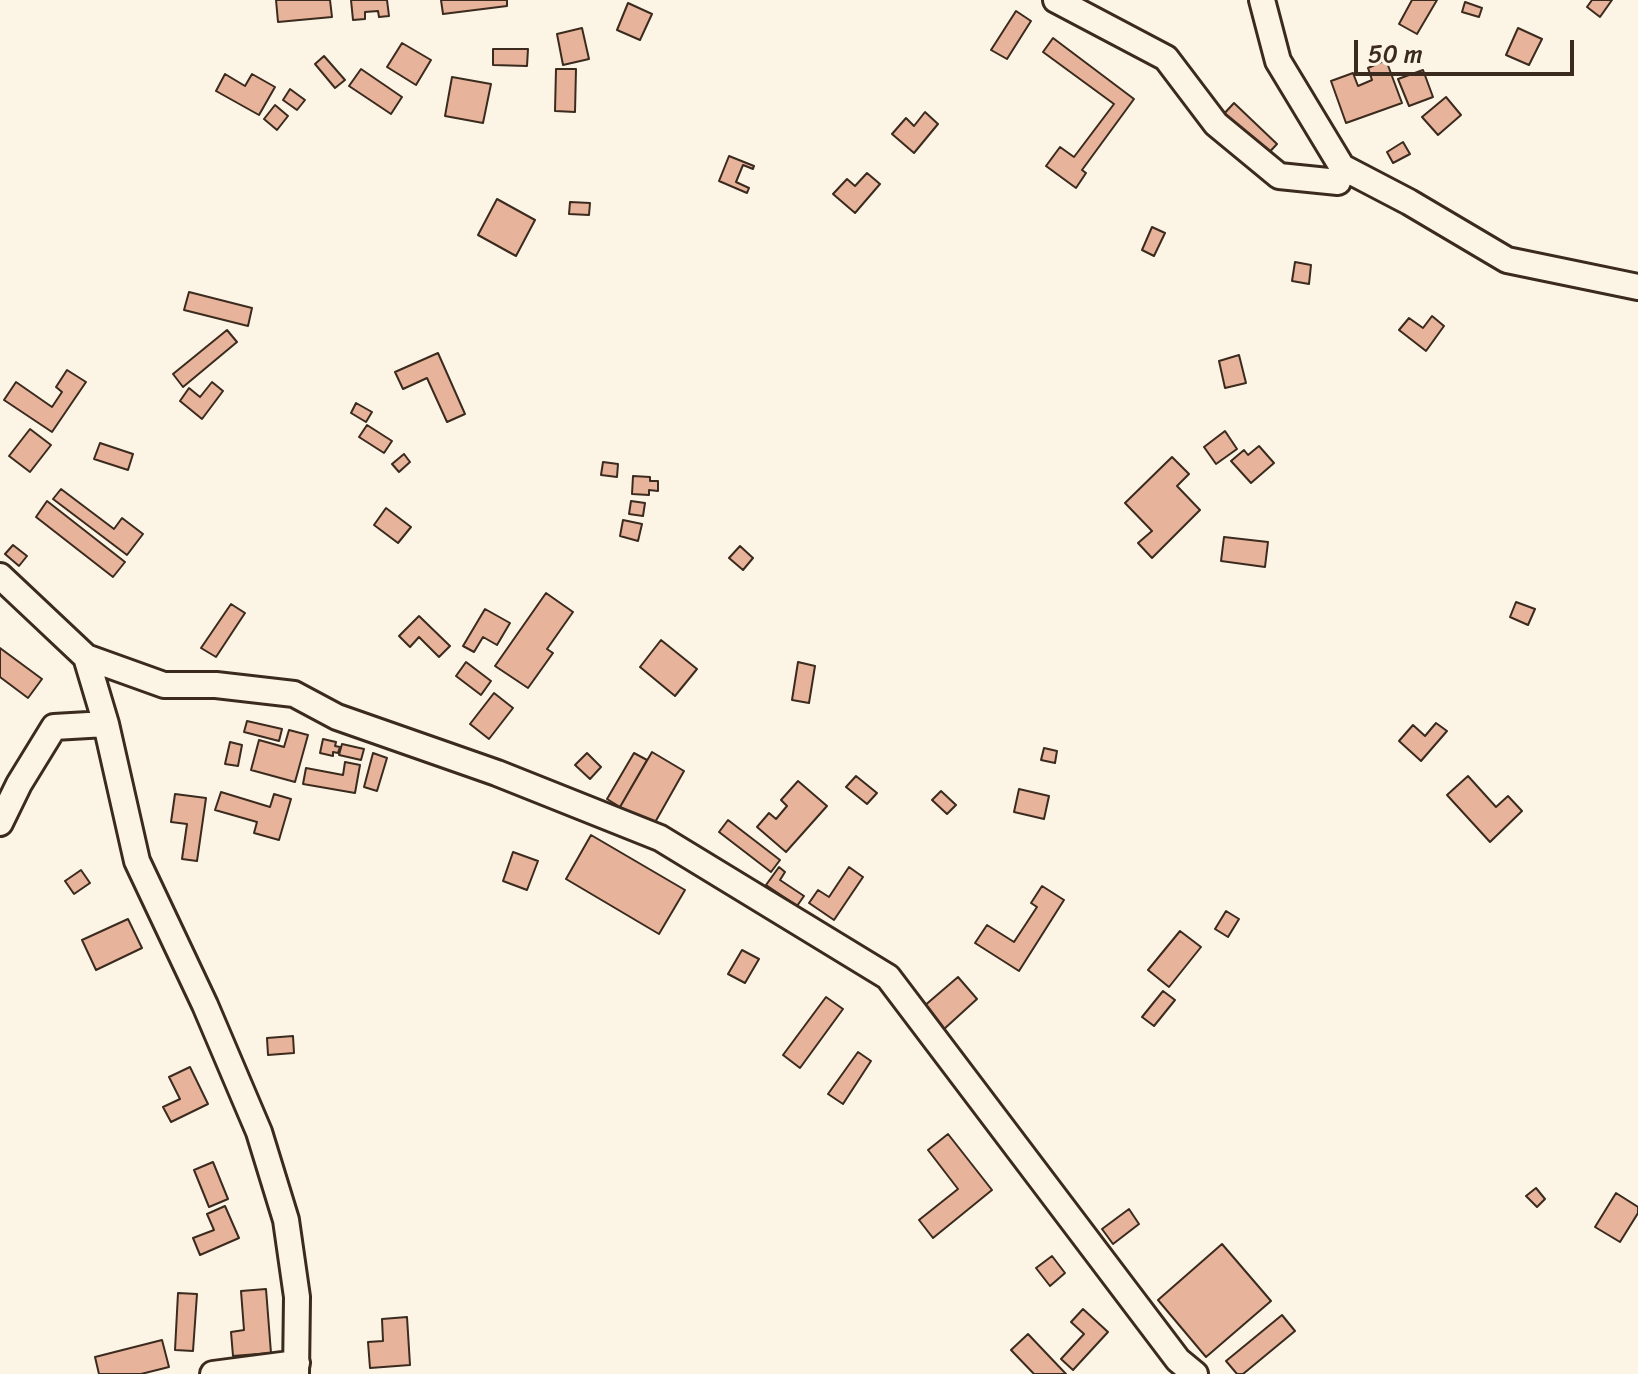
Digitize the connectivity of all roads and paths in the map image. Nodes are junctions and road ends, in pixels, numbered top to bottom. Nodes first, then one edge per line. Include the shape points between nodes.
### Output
1 (1056, 0) edge
2 (1262, 0) edge
3 (1342, 167) junction
4 (1638, 287) edge
5 (0, 576) edge
6 (86, 657) junction
7 (106, 724) junction
8 (0, 823) edge
9 (296, 1369) edge
10 (213, 1374) edge
11 (1195, 1374) edge

1 - 3 street via 1166,58 1216,124 1279,176 1338,182
2 - 3 street via 1278,61
3 - 4 street via 1507,260
5 - 6 street
6 - 7 street
6 - 11 street via 164,685 294,694 337,717 510,778 660,838 888,977 1168,1347
7 - 8 street via 54,727
7 - 9 street via 137,861 259,1132 286,1220 297,1297
9 - 10 street

